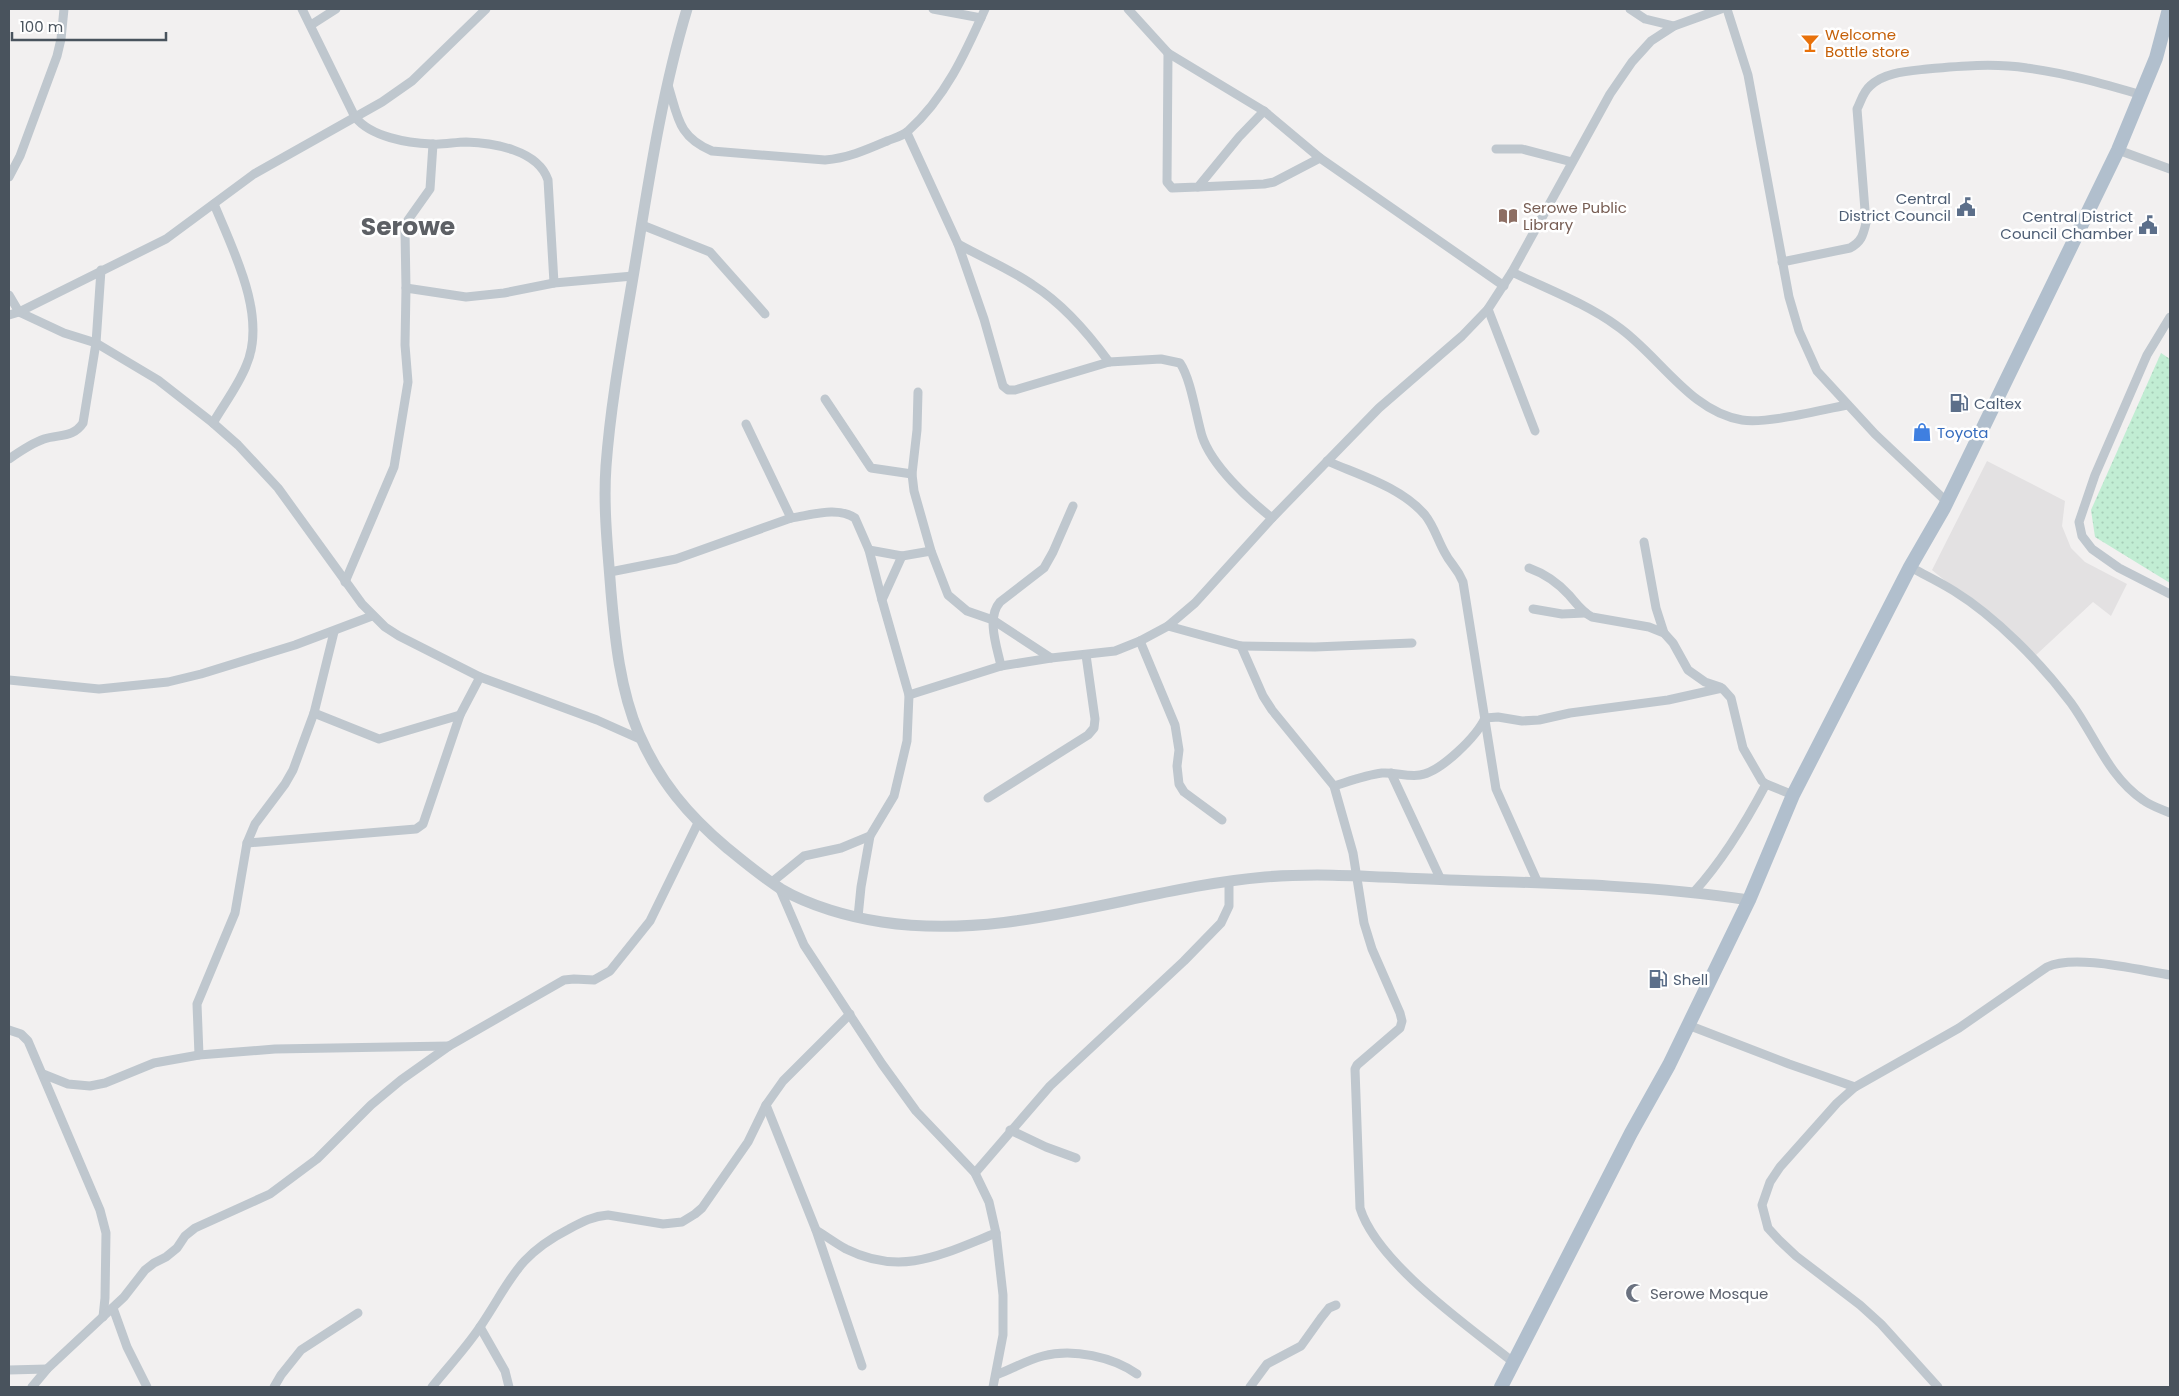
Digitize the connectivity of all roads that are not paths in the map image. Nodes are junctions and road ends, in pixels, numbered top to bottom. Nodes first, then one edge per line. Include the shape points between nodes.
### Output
1 (64, 9) edge
2 (302, 9) edge
3 (336, 9) edge
4 (486, 9) edge
5 (687, 9) edge
6 (933, 9) edge
7 (985, 9) edge
8 (1128, 9) edge
9 (1630, 9) edge
10 (1721, 9) edge
11 (1727, 9) edge
12 (2169, 9) edge
13 (981, 18) junction
14 (311, 25) junction
15 (1674, 26) junction
16 (1168, 53) junction
17 (667, 82) junction
18 (2142, 95) junction
19 (1264, 111) junction
20 (355, 117) junction
21 (907, 133) junction
22 (433, 144) junction
23 (1496, 150) dead end
24 (2118, 150) junction
25 (1320, 158) junction
26 (1572, 162) junction
27 (2169, 167) edge
28 (9, 177) edge
29 (1198, 187) junction
30 (214, 204) junction
31 (642, 225) junction
32 (958, 244) junction
33 (1782, 262) junction
34 (101, 270) junction
35 (1512, 272) junction
36 (633, 276) junction
37 (554, 283) junction
38 (1504, 286) junction
39 (406, 288) junction
40 (9, 295) edge
41 (1488, 309) junction
42 (19, 312) junction
43 (765, 314) dead end
44 (9, 315) edge
45 (2170, 317) edge
46 (96, 343) junction
47 (1109, 362) junction
48 (918, 392) dead end
49 (825, 399) dead end
50 (1847, 405) junction
51 (213, 423) junction
52 (746, 424) dead end
53 (1536, 431) dead end
54 (9, 459) edge
55 (1327, 460) junction
56 (912, 474) junction
57 (1947, 502) junction
58 (1072, 506) dead end
59 (791, 518) junction
60 (1272, 518) junction
61 (1644, 542) dead end
62 (869, 550) junction
63 (931, 551) junction
64 (902, 556) junction
65 (1910, 567) junction
66 (1529, 568) dead end
67 (610, 572) junction
68 (346, 582) junction
69 (2170, 594) edge
70 (882, 600) junction
71 (1533, 609) dead end
72 (1585, 613) junction
73 (372, 616) junction
74 (993, 620) junction
75 (1168, 626) junction
76 (334, 632) junction
77 (1664, 633) junction
78 (1140, 641) junction
79 (1412, 643) dead end
80 (1241, 646) junction
81 (1086, 655) junction
82 (1051, 658) junction
83 (1001, 666) junction
84 (480, 677) junction
85 (9, 680) edge
86 (1722, 688) junction
87 (909, 695) junction
88 (314, 713) junction
89 (460, 716) junction
90 (1486, 718) junction
91 (642, 740) junction
92 (1391, 773) junction
93 (1766, 784) junction
94 (1334, 786) junction
95 (1793, 795) junction
96 (988, 798) dead end
97 (2170, 813) edge
98 (1222, 820) dead end
99 (698, 823) junction
100 (870, 836) junction
101 (247, 844) junction
102 (1357, 876) junction
103 (1440, 880) junction
104 (1229, 881) junction
105 (1538, 883) junction
106 (775, 885) junction
107 (1694, 892) junction
108 (1749, 900) junction
109 (858, 917) junction
110 (2170, 975) edge
111 (850, 1014) junction
112 (1688, 1024) junction
113 (9, 1030) edge
114 (449, 1046) junction
115 (199, 1054) junction
116 (43, 1074) junction
117 (1855, 1087) junction
118 (766, 1105) junction
119 (1010, 1130) junction
120 (1076, 1158) dead end
121 (975, 1173) junction
122 (816, 1230) junction
123 (996, 1233) junction
124 (1336, 1304) dead end
125 (113, 1308) junction
126 (358, 1313) dead end
127 (103, 1317) junction
128 (480, 1327) junction
129 (1514, 1362) junction
130 (862, 1366) dead end
131 (47, 1369) junction
132 (9, 1370) edge
133 (1137, 1374) dead end
134 (996, 1375) junction
135 (32, 1387) edge
136 (147, 1387) edge
137 (274, 1387) edge
138 (432, 1387) edge
139 (509, 1387) edge
140 (993, 1387) edge
141 (1250, 1387) edge
142 (1501, 1387) edge
143 (1938, 1387) edge

1 - 28 street via 57,56
2 - 14 street
3 - 14 street
4 - 20 street via 412,82
5 - 17 street
6 - 13 street
7 - 13 street
8 - 16 street
9 - 15 street via 1645,20
10 - 15 street
11 - 33 street via 1748,75
12 - 18 main road
13 - 21 street via 947,87
14 - 20 street
15 - 26 street via 1651,41 1632,62
16 - 19 street
16 - 29 street via 1167,182 1172,188
17 - 21 street via 687,136 712,151 825,160 854,155
17 - 31 street
18 - 24 main road
18 - 33 street via 2025,67 1954,67 1896,73 1880,79 1870,86 1857,110 1866,223 1863,236 1850,248
19 - 25 street
19 - 29 street
20 - 22 street via 374,131
20 - 30 street via 254,174
21 - 32 street
22 - 37 street via 466,142 493,145 524,155 542,166 548,180
22 - 39 street via 430,189 406,224
23 - 26 street via 1522,149
24 - 27 street
24 - 57 main road
25 - 29 street via 1274,182
25 - 38 street
26 - 35 street
30 - 34 street via 166,239
30 - 51 street via 249,292 252,338 246,366
31 - 36 street
31 - 43 street via 710,252
32 - 47 street via 1054,299
32 - 47 street via 1003,386 1008,390
33 - 50 street via 1799,331 1808,352 1817,371
34 - 42 street
34 - 46 street
35 - 38 street
35 - 50 street via 1576,302 1617,326 1701,403 1718,414 1743,420 1762,420
36 - 37 street
36 - 67 street via 606,467
37 - 39 street via 504,293 466,296
38 - 41 street
39 - 68 street via 408,382 394,467
40 - 42 street
41 - 53 street
41 - 55 street
42 - 44 street
42 - 46 street via 64,333
45 - 69 street via 2147,355 2078,522 2082,536 2092,549
46 - 51 street via 158,380
46 - 54 street via 83,423 78,431 44,439
47 - 60 street via 1180,362 1212,457
48 - 56 street
49 - 56 street via 872,468
50 - 57 street
51 - 68 street via 278,488
52 - 59 street
55 - 60 street
55 - 90 street via 1379,483 1404,498 1428,519 1463,582
56 - 63 street via 916,501
57 - 65 main road
58 - 74 street via 1044,568 1000,602
59 - 62 street via 833,512 851,516 859,524
59 - 67 street via 676,558
60 - 75 street via 1195,603
61 - 77 street
62 - 64 street
62 - 70 street
63 - 64 street
63 - 74 street via 948,595 967,610
64 - 70 street
65 - 95 main road
65 - 97 street via 1954,591 2002,629 2044,670 2072,704 2103,758 2127,787 2144,801
66 - 72 street via 1566,592
67 - 91 street via 619,661
68 - 73 street
70 - 87 street
71 - 72 street via 1562,614
72 - 77 street
73 - 76 street
73 - 84 street via 399,636
74 - 82 street
74 - 83 street
75 - 78 street
75 - 80 street
76 - 85 street via 168,682 99,689
76 - 88 street
77 - 86 street via 1688,670 1705,682
78 - 81 street via 1115,651
78 - 98 street via 1175,725 1179,784 1184,792
79 - 80 street
80 - 94 street via 1272,710
81 - 82 street
81 - 96 street via 1094,728 1088,735
82 - 83 street
83 - 87 street
84 - 89 street
84 - 91 street
86 - 90 street via 1668,700 1538,720
86 - 93 street via 1731,698 1743,748
87 - 100 street via 903,766 894,796
88 - 89 street via 379,739
88 - 101 street via 293,770 255,824
89 - 101 street via 426,818 416,829
90 - 92 street via 1473,736 1438,768 1423,775
90 - 105 street via 1496,789
91 - 99 street via 669,787
92 - 94 street
92 - 103 street
93 - 95 street
93 - 107 street via 1746,822
94 - 102 street
95 - 108 main road
99 - 106 street
99 - 114 street via 650,921 610,971 594,980 564,980
100 - 106 street via 841,848 804,856
100 - 109 street
101 - 115 street via 235,913 197,1004
102 - 103 street
102 - 104 street via 1299,875
102 - 129 street via 1364,923 1372,949 1402,1021 1400,1028 1355,1069 1358,1193 1364,1221 1380,1244 1438,1303
103 - 105 street
104 - 109 street via 1006,923 944,927
104 - 119 street via 1229,906 1221,923 1050,1086
105 - 107 street
106 - 109 street via 798,897
106 - 111 street via 804,945
107 - 108 street
108 - 112 main road
110 - 117 street via 2111,965 2056,962 1959,1028
111 - 118 street via 783,1081
111 - 121 street via 916,1111
112 - 117 street
112 - 129 main road
113 - 116 street via 21,1034 28,1041
114 - 115 street via 275,1049
114 - 125 street via 387,1091 317,1159 290,1180 246,1206 195,1228 177,1248 145,1270
115 - 116 street via 154,1063 97,1085 68,1084
116 - 127 street via 88,1180 106,1233
117 - 143 street via 1837,1102 1780,1167 1770,1182 1762,1205 1765,1220 1768,1228 1796,1256 1880,1324
118 - 122 street
118 - 128 street via 748,1142 695,1214 682,1222 663,1224 600,1215 554,1236 520,1263
119 - 120 street via 1046,1148
119 - 121 street
121 - 123 street via 989,1202
122 - 123 street via 845,1248 872,1259 894,1263 919,1261
122 - 130 street
123 - 134 street via 1003,1296 1003,1335
124 - 141 street via 1328,1308 1301,1346 1267,1364
125 - 127 street
125 - 136 street via 126,1347
126 - 137 street via 301,1350
127 - 131 street
128 - 138 street
128 - 139 street via 505,1371
129 - 142 main road
131 - 132 street
131 - 135 street
133 - 134 street via 1120,1363 1059,1353 1042,1356
134 - 140 street

